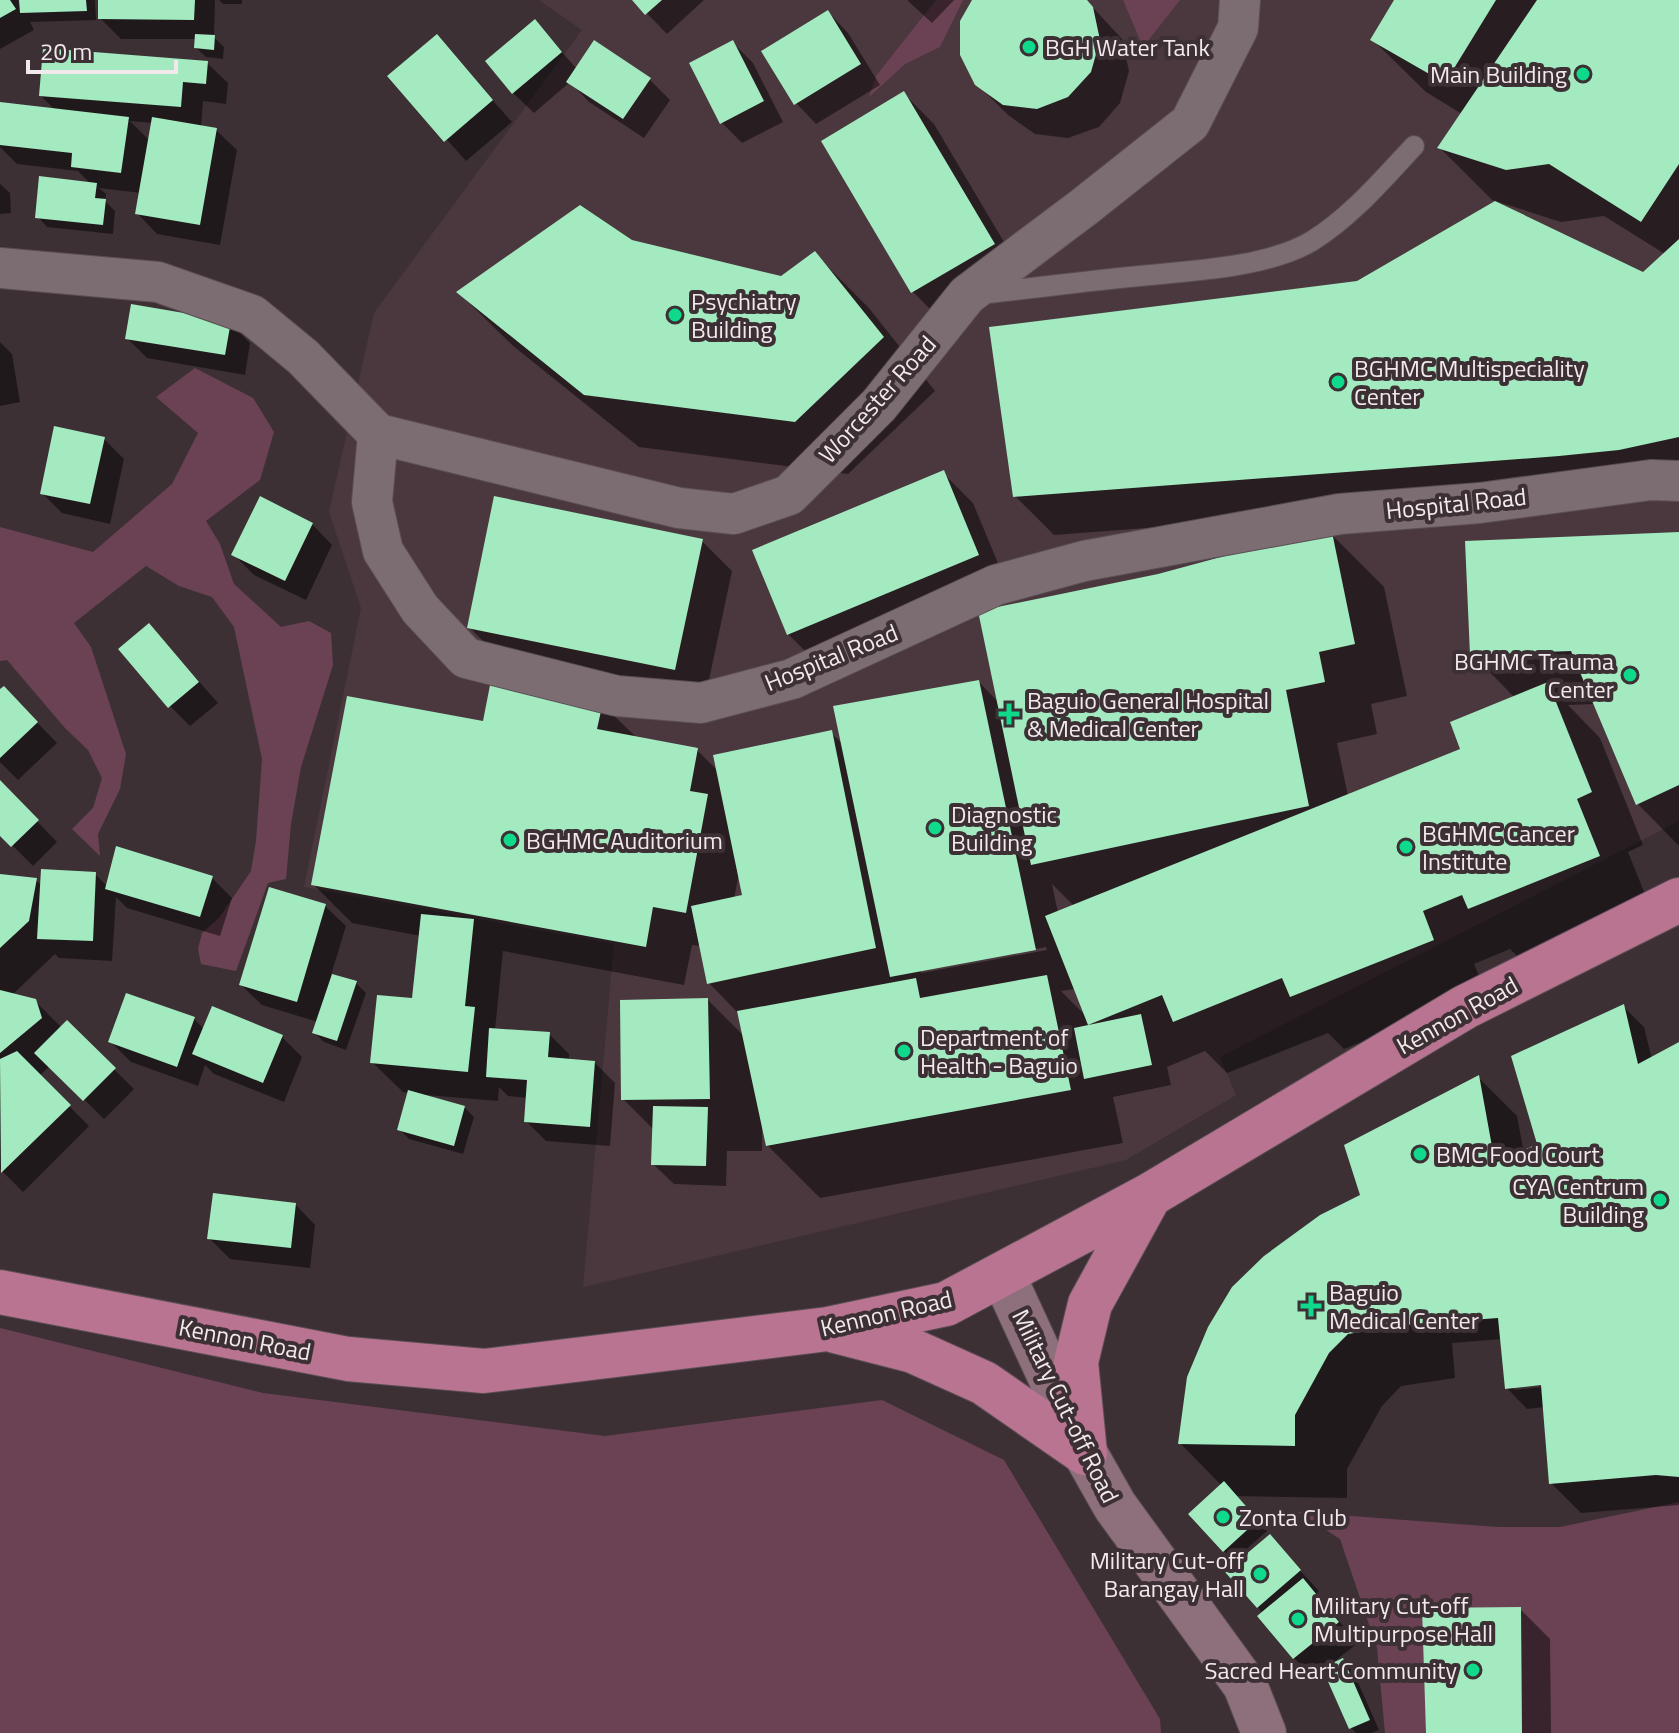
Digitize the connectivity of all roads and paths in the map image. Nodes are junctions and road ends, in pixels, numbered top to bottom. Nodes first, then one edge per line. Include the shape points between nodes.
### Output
1 (1240, 0) edge
2 (1414, 146) dead end
3 (0, 268) edge
4 (967, 295) junction
5 (378, 434) junction
6 (1679, 481) edge
7 (1679, 900) edge
8 (1150, 1195) junction
9 (1003, 1275) junction
10 (0, 1292) edge
11 (828, 1329) junction
12 (1085, 1453) junction
13 (1264, 1733) edge

1 - 4 street, Worcester Road via 1238,28 1190,123
2 - 4 lane via 1340,221 1310,242 1266,259
3 - 5 street via 158,282 252,315 303,357
4 - 5 street, Worcester Road via 879,405 789,495 734,514 679,508
5 - 6 street, Hospital Road via 372,502 383,551 420,609 466,658 617,696 701,703 792,679 996,585 1084,561 1340,514
7 - 8 highway, Kennon Road via 1465,1007
8 - 9 highway, Kennon Road
8 - 12 highway via 1090,1304 1076,1362
9 - 11 highway, Kennon Road via 946,1304
9 - 12 main road, Military Cut-off Road
10 - 11 highway, Kennon Road via 348,1359 484,1371
11 - 12 highway via 913,1351 984,1383
12 - 13 main road, Military Cut-off Road via 1115,1506 1245,1685

